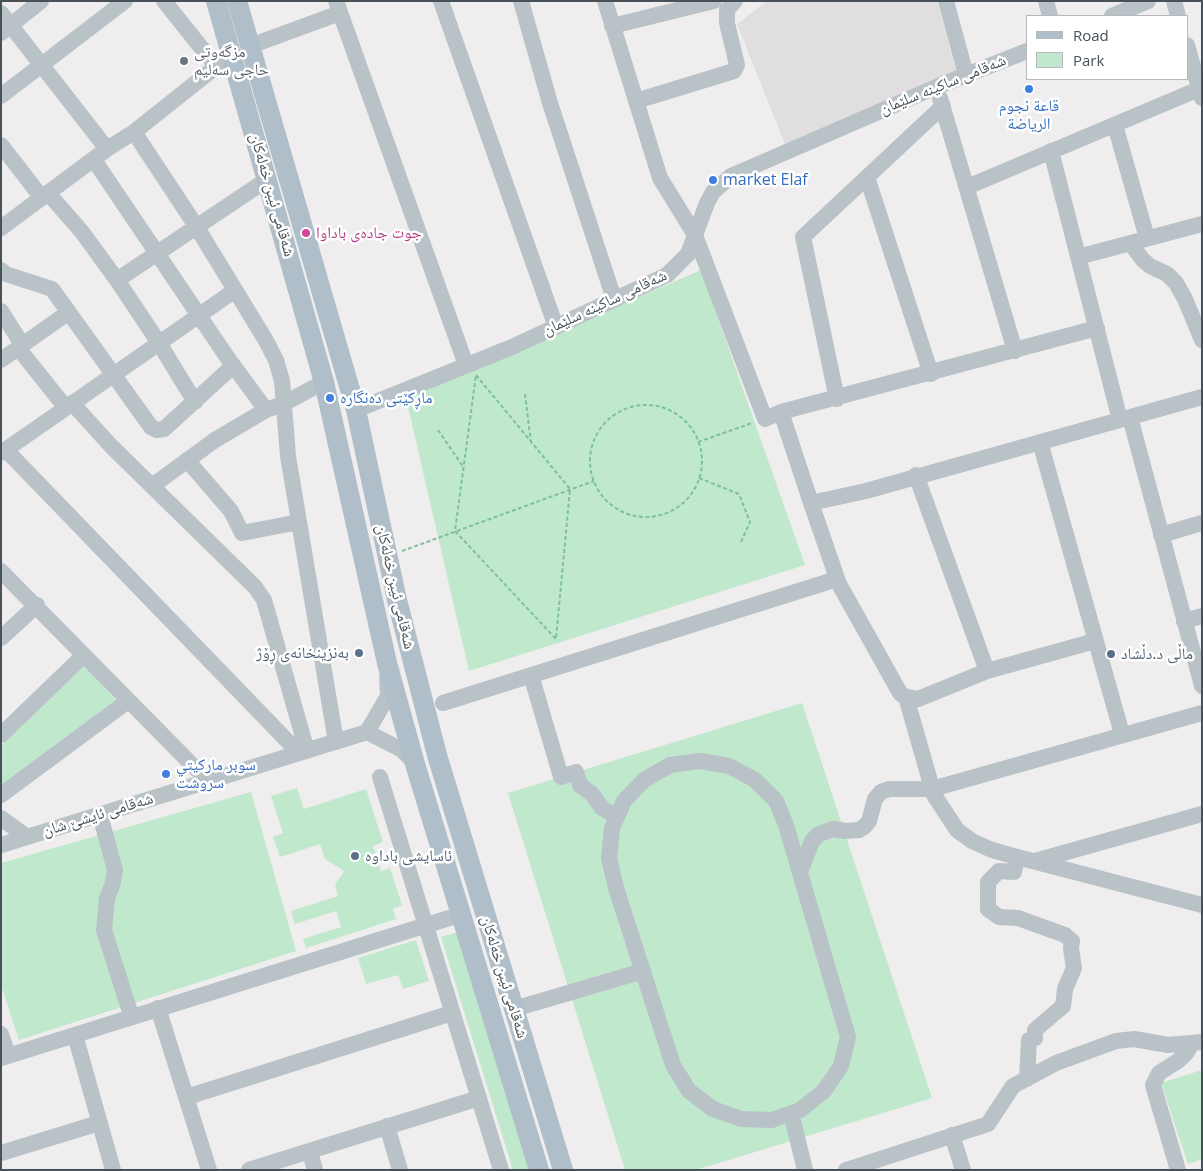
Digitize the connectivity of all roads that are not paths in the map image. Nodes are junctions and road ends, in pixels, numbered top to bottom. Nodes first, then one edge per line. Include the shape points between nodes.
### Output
1 (41, 1) edge
2 (125, 1) edge
3 (164, 1) edge
4 (216, 1) edge
5 (237, 1) edge
6 (441, 1) edge
7 (521, 1) edge
8 (605, 1) edge
9 (714, 1) edge
10 (735, 1) edge
11 (946, 1) edge
12 (1046, 1) edge
13 (1148, 1) edge
14 (1174, 1) edge
15 (338, 7) edge
16 (1050, 15) edge
17 (1114, 15) edge
18 (1178, 15) edge
19 (4, 24) edge
20 (612, 26) junction
21 (250, 46) junction
22 (1188, 48) edge
23 (1026, 51) edge
24 (224, 61) junction
25 (42, 65) junction
26 (966, 75) junction
27 (936, 87) junction
28 (1201, 93) edge
29 (1, 96) edge
30 (636, 100) junction
31 (943, 106) junction
32 (1115, 124) junction
33 (134, 132) junction
34 (1, 145) edge
35 (107, 149) junction
36 (1051, 151) junction
37 (94, 160) junction
38 (867, 177) junction
39 (268, 179) junction
40 (967, 186) junction
41 (45, 195) junction
42 (1202, 224) edge
43 (196, 226) junction
44 (1, 228) edge
45 (694, 235) junction
46 (1147, 238) junction
47 (1130, 243) junction
48 (157, 252) junction
49 (1078, 257) junction
50 (3, 273) edge
51 (117, 280) junction
52 (234, 291) junction
53 (614, 299) junction
54 (1, 311) edge
55 (69, 312) junction
56 (199, 315) junction
57 (556, 327) junction
58 (1096, 328) junction
59 (1202, 340) edge
60 (159, 343) junction
61 (21, 348) junction
62 (1015, 351) junction
63 (1, 360) edge
64 (466, 365) junction
65 (234, 366) junction
66 (114, 374) junction
67 (932, 374) junction
68 (324, 382) junction
69 (1202, 397) edge
70 (837, 399) junction
71 (195, 402) junction
72 (283, 404) junction
73 (70, 406) junction
74 (266, 410) junction
75 (356, 410) junction
76 (781, 412) junction
77 (1125, 419) junction
78 (1040, 442) junction
79 (4, 451) edge
80 (187, 460) junction
81 (916, 475) junction
82 (152, 486) junction
83 (811, 503) junction
84 (299, 522) junction
85 (1202, 523) edge
86 (1160, 535) junction
87 (1, 571) edge
88 (837, 579) junction
89 (397, 600) junction
90 (372, 602) junction
91 (37, 605) junction
92 (1202, 616) edge
93 (1184, 621) junction
94 (1, 638) edge
95 (1095, 641) junction
96 (84, 655) junction
97 (387, 663) junction
98 (987, 671) junction
99 (530, 675) junction
100 (1202, 686) edge
101 (906, 697) junction
102 (128, 701) junction
103 (443, 703) dead end
104 (1202, 713) edge
105 (367, 732) junction
106 (1122, 734) junction
107 (1, 735) edge
108 (336, 742) junction
109 (303, 752) junction
110 (415, 764) junction
111 (380, 777) dead end
112 (208, 781) junction
113 (932, 789) junction
114 (1, 795) edge
115 (449, 795) junction
116 (428, 802) junction
117 (1202, 814) edge
118 (100, 815) junction
119 (617, 817) junction
120 (1, 818) edge
121 (27, 837) junction
122 (1, 845) edge
123 (1025, 859) junction
124 (800, 872) junction
125 (1202, 905) edge
126 (462, 914) junction
127 (425, 924) junction
128 (643, 971) junction
129 (158, 1008) junction
130 (514, 1009) junction
131 (452, 1012) junction
132 (131, 1016) junction
133 (1, 1034) edge
134 (75, 1034) junction
135 (1197, 1043) edge
136 (5, 1057) edge
137 (1027, 1079) junction
138 (187, 1097) junction
139 (479, 1098) junction
140 (791, 1113) junction
141 (99, 1123) junction
142 (387, 1126) junction
143 (952, 1135) junction
144 (310, 1152) junction
145 (1, 1153) edge
146 (870, 1166) edge
147 (113, 1170) edge
148 (209, 1170) edge
149 (249, 1170) edge
150 (315, 1170) edge
151 (400, 1170) edge
152 (501, 1170) edge
153 (539, 1170) edge
154 (563, 1170) edge
155 (805, 1170) edge
156 (846, 1170) edge
157 (963, 1170) edge
158 (1178, 1170) edge

1 - 19 street
2 - 25 street
3 - 24 street
4 - 24 main road, شەقامی ئیبن خەلەکان
5 - 21 main road, شەقامی ئیبن خەلەکان
6 - 57 street
7 - 53 street via 550,103
8 - 20 street
9 - 20 street
10 - 30 street via 727,10 737,65 734,71
11 - 26 street
12 - 16 street
13 - 17 street
14 - 18 street
15 - 21 street
15 - 64 street
19 - 25 street
20 - 30 street
21 - 75 main road, شەقامی ئیبن خەلەکان
22 - 28 street
23 - 26 street, شەقامی ساکینە سلێمان
24 - 33 street
24 - 39 main road, شەقامی ئیبن خەلەکان
25 - 29 street
25 - 35 street
26 - 27 street, شەقامی ساکینە سلێمان
27 - 31 street
27 - 45 street, شەقامی ساکینە سلێمان via 731,176 713,192
28 - 32 street
30 - 45 street via 660,178
31 - 38 street
31 - 40 street
32 - 36 street
32 - 46 street
33 - 35 street
33 - 43 street
34 - 41 street
35 - 37 street
36 - 40 street
36 - 49 street
37 - 41 street
37 - 48 street
38 - 67 street
38 - 70 street via 803,237
39 - 43 street
39 - 68 main road, شەقامی ئیبن خەلەکان
40 - 62 street
41 - 44 street
41 - 51 street via 82,232
42 - 46 street
43 - 48 street
43 - 52 street
45 - 53 street, شەقامی ساکینە سلێمان via 688,254 675,269
45 - 76 street via 765,419
46 - 47 street
47 - 49 street
47 - 59 street via 1143,260 1176,283
48 - 51 street
48 - 56 street
49 - 58 street
50 - 55 street via 52,289
51 - 60 street
52 - 56 street
52 - 72 street via 276,360 282,381
53 - 57 street, شەقامی ساکینە سلێمان
54 - 61 street
55 - 61 street
55 - 66 street
56 - 60 street
56 - 65 street
57 - 64 street, شەقامی ساکینە سلێمان
58 - 62 street
58 - 77 street
60 - 66 street
60 - 71 street
61 - 63 street
61 - 73 street
62 - 67 street
64 - 75 street, شەقامی ساکینە سلێمان
65 - 71 street
65 - 74 street
66 - 71 street via 151,427 157,430 164,429
66 - 73 street
67 - 70 street
68 - 72 street
68 - 90 main road, شەقامی ئیبن خەلەکان
69 - 77 street
70 - 76 street
72 - 74 street
72 - 84 street
73 - 79 street
73 - 82 street
74 - 80 street
75 - 89 main road, شەقامی ئیبن خەلەکان
76 - 83 street
77 - 78 street
77 - 86 street
78 - 81 street
78 - 95 street
79 - 109 street
80 - 82 street
80 - 84 street via 231,511 242,533
81 - 83 street via 866,491
81 - 98 street
82 - 109 street via 256,587 264,600
83 - 88 street
84 - 108 street
85 - 86 street
86 - 93 street
87 - 91 street
88 - 99 street
88 - 101 street via 900,693
89 - 90 main road
89 - 115 main road, شەقامی ئیبن خەلەکان
90 - 97 main road, شەقامی ئیبن خەلەکان
91 - 94 street
91 - 96 street
92 - 93 street
93 - 100 street
95 - 98 street
95 - 106 street
96 - 102 street
96 - 107 street
97 - 105 street via 388,696
97 - 110 main road, شەقامی ئیبن خەلەکان
98 - 101 street via 918,699
99 - 103 street
99 - 119 street via 561,777 576,772 580,785 602,808
101 - 113 street
102 - 112 street
102 - 114 street
104 - 106 street
105 - 108 street, شەقامی ئایشێ شان
105 - 110 street via 402,750
106 - 113 street
108 - 109 street, شەقامی ئایشێ شان
109 - 112 street, شەقامی ئایشێ شان
110 - 116 main road, شەقامی ئیبن خەلەکان
111 - 127 street
112 - 118 street, شەقامی ئایشێ شان
113 - 123 street via 946,815 972,841
113 - 124 street via 889,789 881,792 875,799 869,821 859,830 833,829 818,834
115 - 116 main road
115 - 130 main road, شەقامی ئیبن خەلەکان
116 - 126 main road, شەقامی ئیبن خەلەکان
117 - 123 street
118 - 121 street, شەقامی ئایشێ شان
118 - 132 street via 115,870 107,898 104,930
119 - 124 street via 624,801 644,780 670,765 700,761 729,766 756,780 776,802
119 - 128 street via 612,828 609,858
120 - 121 street
121 - 122 street, شەقامی ئایشێ شان
123 - 125 street
123 - 137 street via 1014,872 999,871 988,882 988,909 999,917 1018,918 1065,935 1072,941 1074,968 1064,989 1063,1006 1035,1030 1035,1038 1029,1040
124 - 140 street via 848,1037 841,1066 824,1092
126 - 127 street
126 - 153 main road, شەقامی ئیبن خەلەکان
127 - 129 street
127 - 131 street
128 - 130 street
128 - 140 street via 673,1065 689,1091 713,1109 742,1120 772,1120
129 - 132 street
129 - 138 street
130 - 154 main road, شەقامی ئیبن خەلەکان
131 - 138 street
131 - 139 street
132 - 134 street
133 - 136 street
134 - 136 street
134 - 141 street
135 - 137 street via 1168,1045 1134,1039 1116,1041 1056,1063
135 - 158 street via 1159,1073 1153,1085
137 - 143 street via 1010,1090 988,1124
138 - 148 street
139 - 142 street
139 - 152 street
140 - 155 street
141 - 145 street
141 - 147 street
142 - 144 street
142 - 151 street
143 - 146 street
143 - 157 street
144 - 149 street
144 - 150 street
146 - 156 street

